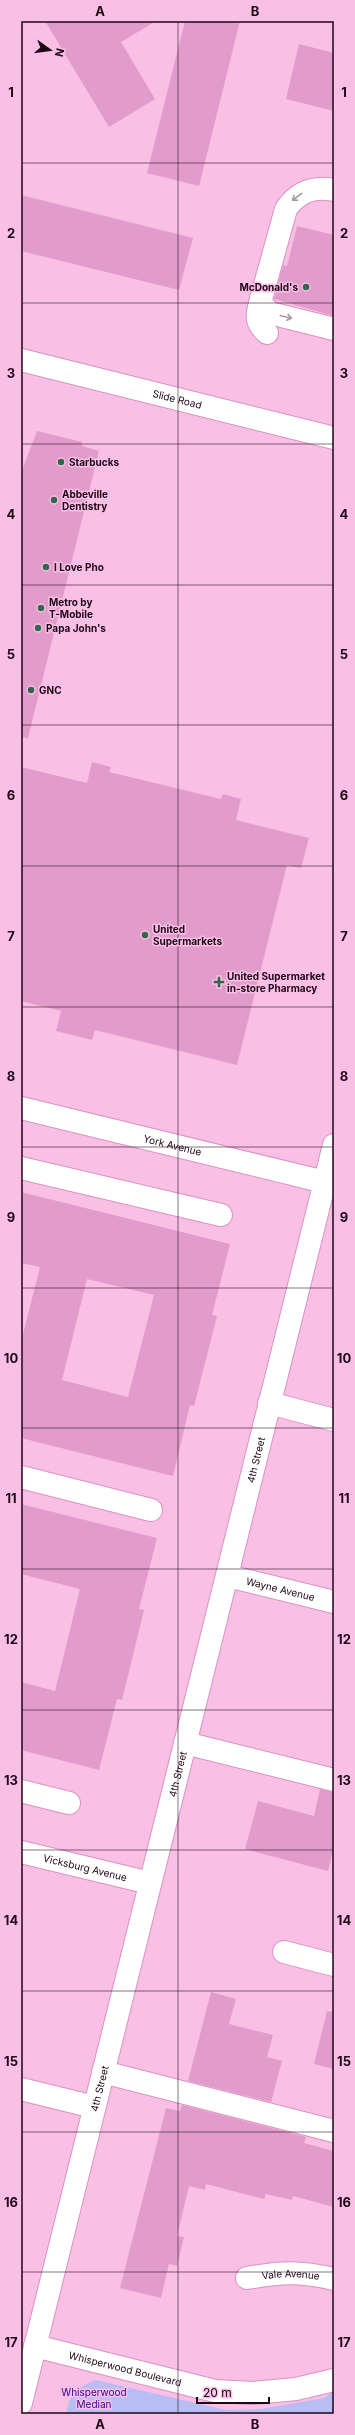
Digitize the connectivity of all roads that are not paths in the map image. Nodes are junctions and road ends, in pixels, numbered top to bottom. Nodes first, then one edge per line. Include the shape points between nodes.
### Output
1 (334, 190) edge
2 (261, 299) junction
3 (334, 329) edge
4 (267, 333) dead end
5 (21, 360) edge
6 (334, 438) edge
7 (21, 1108) edge
8 (334, 1145) edge
9 (21, 1168) edge
10 (325, 1182) junction
11 (221, 1215) dead end
12 (269, 1403) junction
13 (334, 1420) edge
14 (21, 1477) edge
15 (151, 1510) dead end
16 (228, 1576) junction
17 (334, 1602) edge
18 (185, 1743) junction
19 (334, 1780) edge
20 (21, 1791) edge
21 (69, 1803) dead end
22 (21, 1852) edge
23 (150, 1883) junction
24 (284, 1952) dead end
25 (334, 1965) edge
26 (103, 2072) junction
27 (21, 2089) edge
28 (94, 2107) junction
29 (334, 2131) edge
30 (247, 2278) dead end
31 (334, 2279) edge
32 (35, 2346) junction
33 (334, 2380) edge
34 (21, 2403) edge

1 -> 2 main road via 323,188 305,191 293,199 286,209
2 -> 3 main road via 263,306 270,313
2 - 4 main road via 257,316 259,326
5 - 6 main road, Slide Road
7 - 10 main road, York Avenue
8 - 10 main road, 4th Street
9 - 11 main road
10 - 12 main road, 4th Street
12 - 13 main road
12 - 16 main road, 4th Street
14 - 15 main road
16 - 17 main road, Wayne Avenue
16 - 18 main road, 4th Street
18 - 19 main road
18 - 23 main road, 4th Street
20 - 21 main road
22 - 23 main road, Vicksburg Avenue
23 - 26 main road, 4th Street
24 - 25 main road
26 - 28 main road, 4th Street
26 - 29 main road
27 - 28 main road
28 - 32 main road, 4th Street
30 - 31 main road, Vale Avenue via 286,2272
32 - 33 main road, Whisperwood Boulevard via 216,2391 253,2393 296,2389
32 - 34 main road, 4th Street

